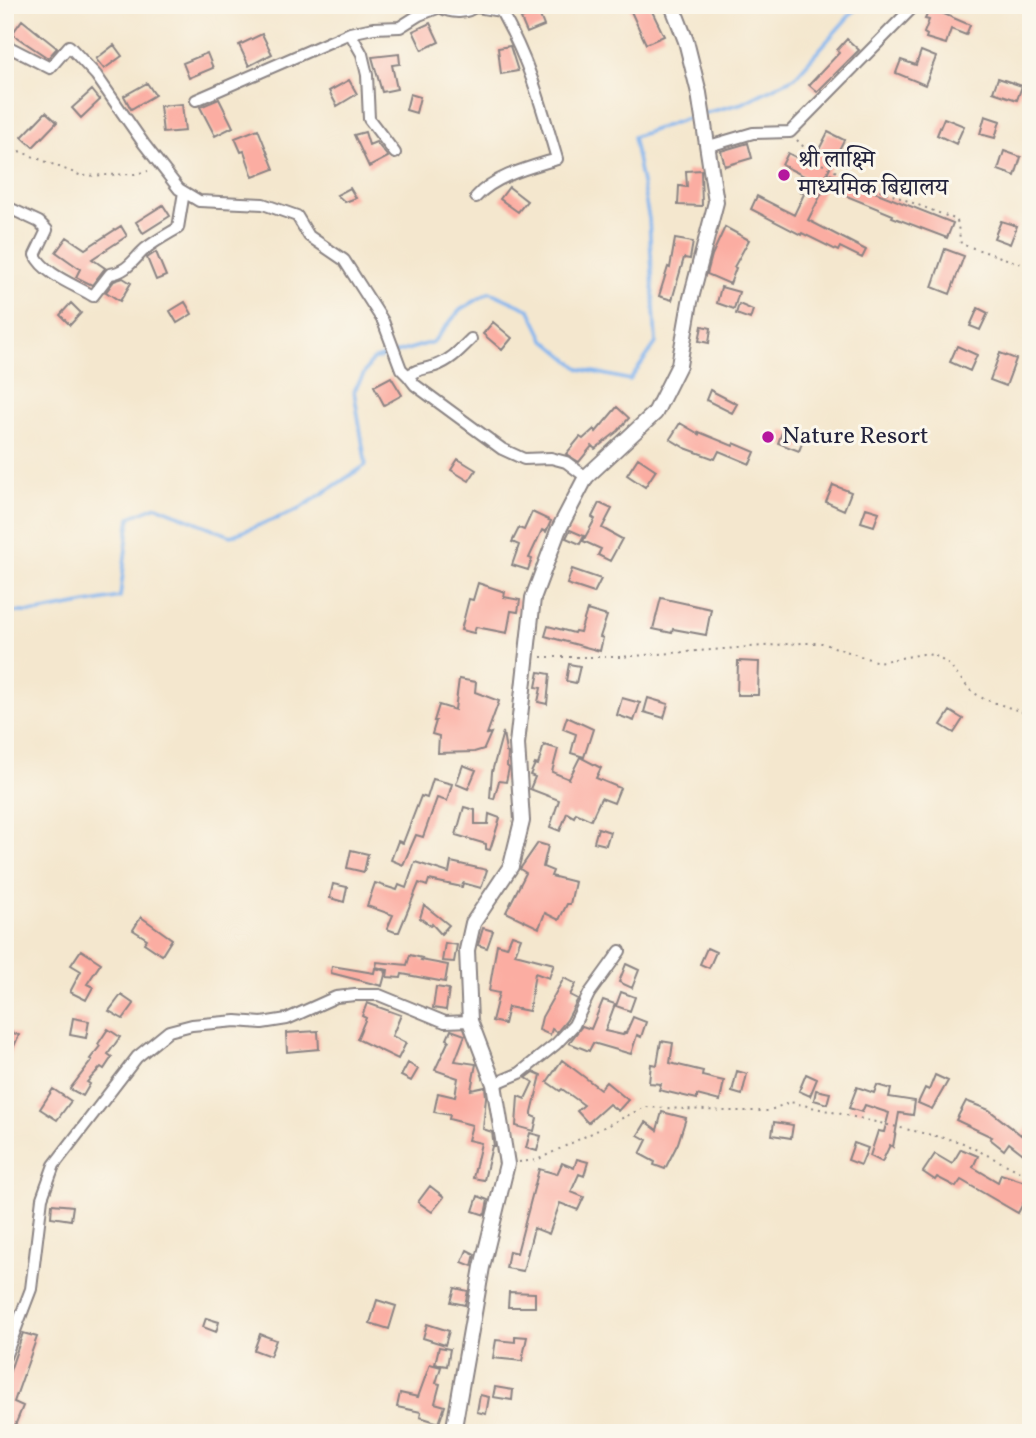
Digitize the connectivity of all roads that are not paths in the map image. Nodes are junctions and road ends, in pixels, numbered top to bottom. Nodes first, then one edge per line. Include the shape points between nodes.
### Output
1 (672, 5) edge
2 (915, 5) edge
3 (477, 6) edge
4 (350, 33) junction
5 (5, 46) edge
6 (196, 100) dead end
7 (708, 142) junction
8 (395, 153) dead end
9 (184, 192) junction
10 (476, 197) dead end
11 (5, 206) edge
12 (471, 339) dead end
13 (408, 376) junction
14 (586, 477) junction
15 (620, 951) dead end
16 (470, 1021) junction
17 (494, 1084) junction
18 (5, 1357) edge
19 (453, 1433) edge

1 - 7 street via 686,41
2 - 7 street via 790,132
3 - 4 street via 465,12 440,8 400,27
3 - 10 street via 501,10 515,35 530,67 556,159 508,176
4 - 6 street
4 - 8 street via 367,75 369,119
5 - 9 street via 50,68 69,46
7 - 14 street via 716,202 679,366 655,413
9 - 11 street via 178,228 146,248 134,262 110,274 93,296 38,261 35,255 47,230
9 - 13 street via 200,201 264,204 297,216 309,236 344,260 383,321 397,361
12 - 13 street via 444,362
13 - 14 street via 502,449 524,459 566,462
14 - 16 street via 558,531 533,598 517,744 522,821 511,866 473,923 467,950
15 - 17 street via 589,994 575,1025 520,1073
16 - 17 street
16 - 18 street via 445,1023 379,995 355,995 336,997 287,1020 192,1025 169,1031 137,1057 54,1165 42,1198 31,1289
17 - 19 street via 508,1164 482,1267

